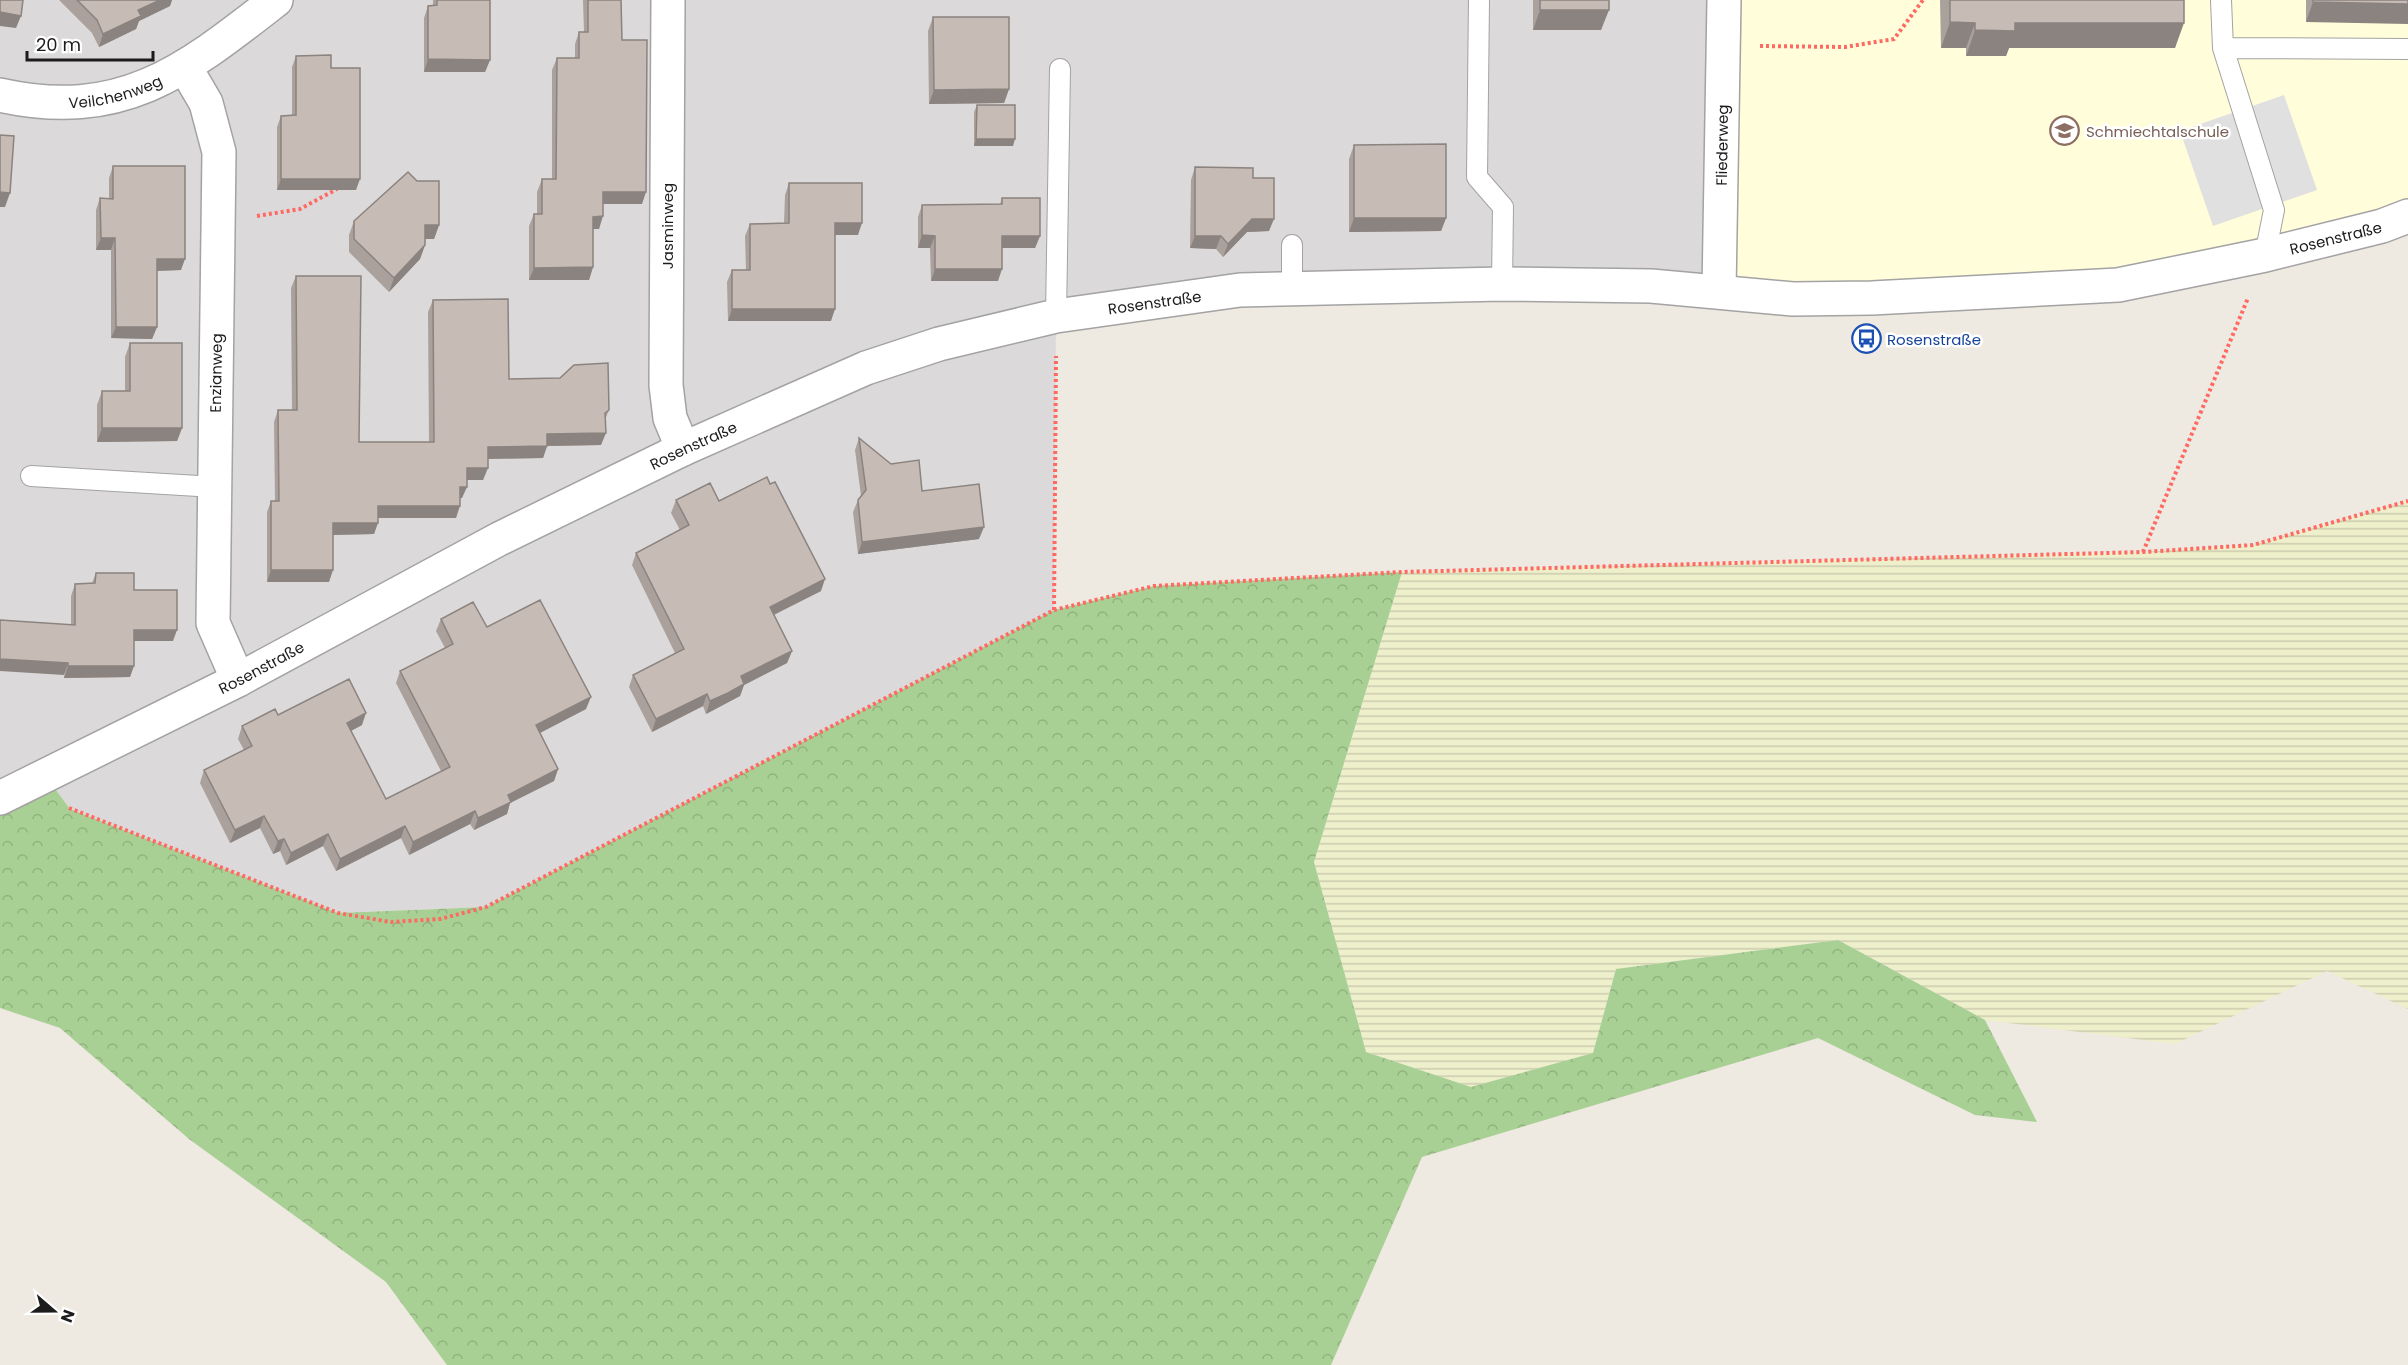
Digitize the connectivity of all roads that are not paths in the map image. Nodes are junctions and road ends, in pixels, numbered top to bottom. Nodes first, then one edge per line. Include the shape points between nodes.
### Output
1 (276, 0) edge
2 (668, 0) edge
3 (1479, 0) edge
4 (1724, 0) edge
5 (2221, 0) edge
6 (2223, 48) junction
7 (2408, 49) edge
8 (185, 68) junction
9 (1060, 69) dead end
10 (0, 95) edge
11 (2408, 216) edge
12 (1292, 245) dead end
13 (2265, 255) junction
14 (1502, 284) junction
15 (1292, 289) junction
16 (1719, 291) junction
17 (1056, 316) junction
18 (683, 449) junction
19 (31, 476) dead end
20 (215, 487) junction
21 (238, 680) junction
22 (0, 798) edge

1 - 8 street, Veilchenweg
2 - 18 street, Jasminweg via 666,385 670,418
3 - 14 lane via 1477,177 1503,207
4 - 16 street, Fliederweg
5 - 6 lane
6 - 7 lane
6 - 13 lane via 2274,210
8 - 10 street, Veilchenweg via 138,90 92,102 34,103
8 - 20 street, Enzianweg via 206,103 219,152
9 - 17 lane
11 - 13 street, Rosenstraße
12 - 15 lane
13 - 16 street, Rosenstraße via 2106,286 1793,299
14 - 15 street, Rosenstraße
14 - 16 street, Rosenstraße
15 - 17 street, Rosenstraße via 1240,290
17 - 18 street, Rosenstraße via 939,344 866,368
18 - 21 street, Rosenstraße via 499,539
19 - 20 lane
20 - 21 street, Enzianweg via 213,623
21 - 22 street, Rosenstraße

